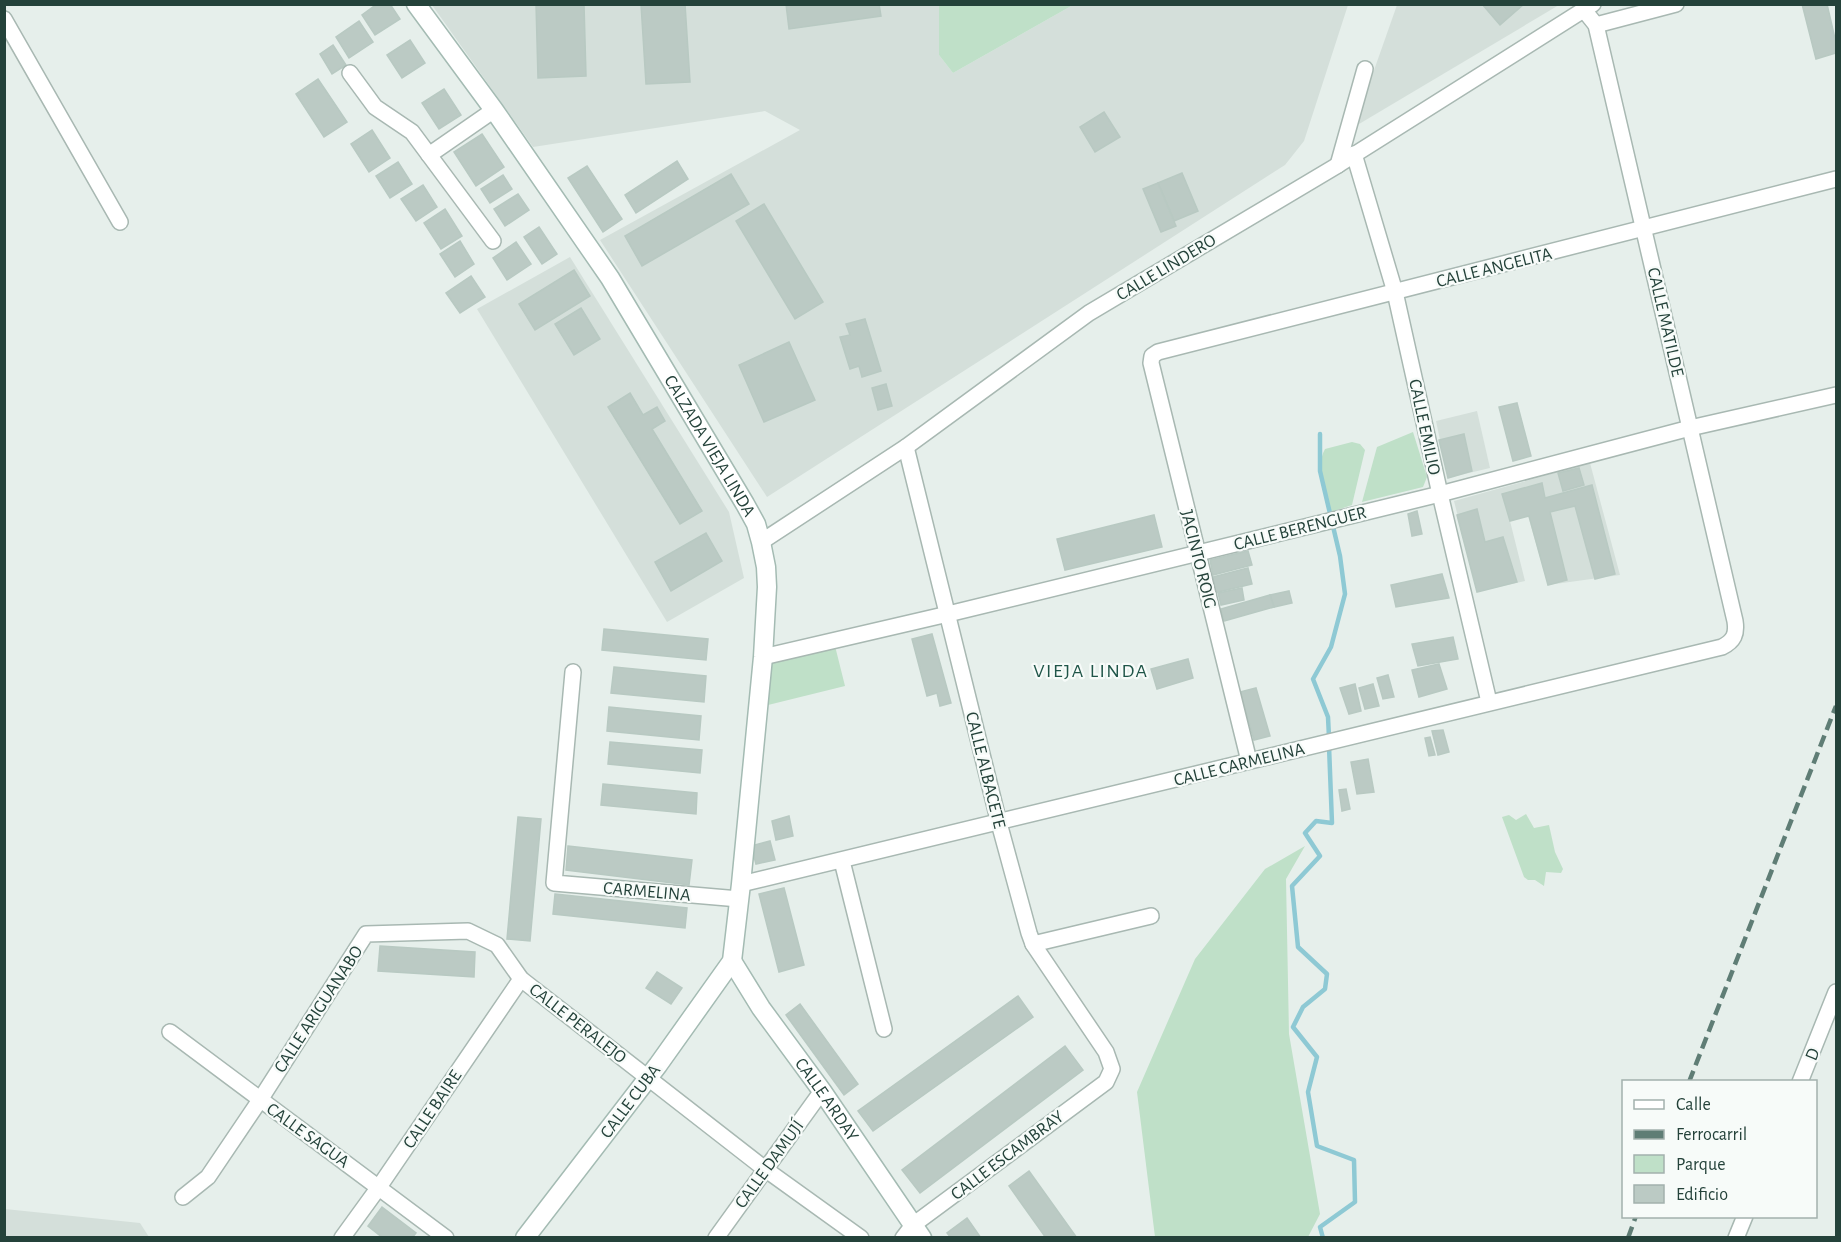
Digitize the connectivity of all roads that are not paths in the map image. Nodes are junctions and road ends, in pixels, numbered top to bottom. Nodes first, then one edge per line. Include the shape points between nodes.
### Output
1 (416, 4) edge
2 (1677, 4) edge
3 (1588, 7) edge
4 (4, 19) edge
5 (1596, 25) junction
6 (1365, 69) dead end
7 (350, 73) dead end
8 (494, 110) junction
9 (1354, 154) junction
10 (429, 155) junction
11 (1338, 165) junction
12 (1836, 179) edge
13 (120, 222) dead end
14 (1645, 228) junction
15 (493, 241) dead end
16 (1395, 292) junction
17 (1152, 356) joint
18 (1836, 395) edge
19 (1690, 428) junction
20 (906, 447) junction
21 (1440, 494) junction
22 (761, 542) junction
23 (1197, 554) junction
24 (948, 614) junction
25 (1734, 638) joint
26 (763, 657) junction
27 (573, 672) dead end
28 (1489, 702) junction
29 (1249, 762) junction
30 (999, 824) junction
31 (842, 861) junction
32 (740, 892) junction
33 (1151, 916) dead end
34 (366, 934) joint
35 (1033, 944) junction
36 (732, 961) junction
37 (521, 979) junction
38 (1836, 994) edge
39 (884, 1029) dead end
40 (170, 1032) dead end
41 (1111, 1073) joint
42 (648, 1078) junction
43 (1801, 1080) edge
44 (822, 1091) junction
45 (260, 1100) junction
46 (765, 1169) junction
47 (379, 1187) junction
48 (183, 1197) dead end
49 (1744, 1218) edge
50 (913, 1233) edge
51 (342, 1238) edge
52 (446, 1238) edge
53 (525, 1238) edge
54 (716, 1238) edge
55 (861, 1238) edge
56 (1736, 1238) edge

1 - 8 street, CALZADA VIEJA LINDA
2 - 5 street
3 - 5 street, CALLE MATILDE
3 - 9 street, CALLE LINDERO
4 - 13 street
5 - 14 street, CALLE MATILDE
6 - 11 street
7 - 10 street via 375,107 412,132
8 - 10 street
8 - 22 street, CALZADA VIEJA LINDA via 610,278 745,504
9 - 11 street, CALLE LINDERO
9 - 16 street, CALLE EMILIO
10 - 15 street
11 - 20 street, CALLE LINDERO via 1089,313
12 - 14 street, CALLE ANGELITA
14 - 16 street, CALLE ANGELITA
14 - 19 street, CALLE MATILDE
16 - 17 street, CALLE ANGELITA
16 - 21 street, CALLE EMILIO
17 - 23 street, JACINTO ROIG
18 - 19 street, CALLE BERENGUER
19 - 21 street, CALLE BERENGUER
19 - 25 street, CALLE MATILDE via 1735,621
20 - 22 street, CALLE LINDERO
20 - 24 street, CALLE ALBACETE
21 - 23 street, CALLE BERENGUER
21 - 28 street, CALLE EMILIO
22 - 26 street, CALZADA VIEJA LINDA via 767,587
23 - 24 street, CALLE BERENGUER
23 - 29 street, JACINTO ROIG
24 - 26 street, CALLE BERENGUER
24 - 30 street, CALLE ALBACETE
25 - 28 street, CALLE CARMELINA via 1722,647
26 - 32 street, CALZADA VIEJA LINDA
27 - 32 street, CARMELINA via 554,883
28 - 29 street, CALLE CARMELINA
29 - 30 street, CALLE CARMELINA
30 - 31 street, CALLE CARMELINA
30 - 35 street, CALLE ALBACETE
31 - 32 street, CALLE CARMELINA
31 - 39 street
32 - 36 street, CALZADA VIEJA LINDA
33 - 35 street
34 - 37 street, CALLE PERALEJO via 468,931 497,945
34 - 45 street, CALLE ARIGUANABO
35 - 41 street, CALLE ALBACETE via 1106,1052
36 - 42 street, CALLE CUBA
36 - 44 street, CALLE ARDAY via 760,1008
37 - 42 street, CALLE PERALEJO
37 - 47 street, CALLE BAIRE
38 - 43 street, D
40 - 45 street, CALLE SAGUA
41 - 50 street, CALLE ESCAMBRAY via 1106,1082
42 - 46 street, CALLE PERALEJO
42 - 53 street, CALLE CUBA
44 - 46 street, CALLE DAMUJÍ
44 - 50 street, CALLE ARDAY
45 - 47 street, CALLE SAGUA
45 - 48 street, CALLE ARIGUANABO via 207,1177
46 - 54 street, CALLE DAMUJÍ
46 - 55 street, CALLE PERALEJO
47 - 51 street, CALLE BAIRE
47 - 52 street, CALLE SAGUA
49 - 56 street

